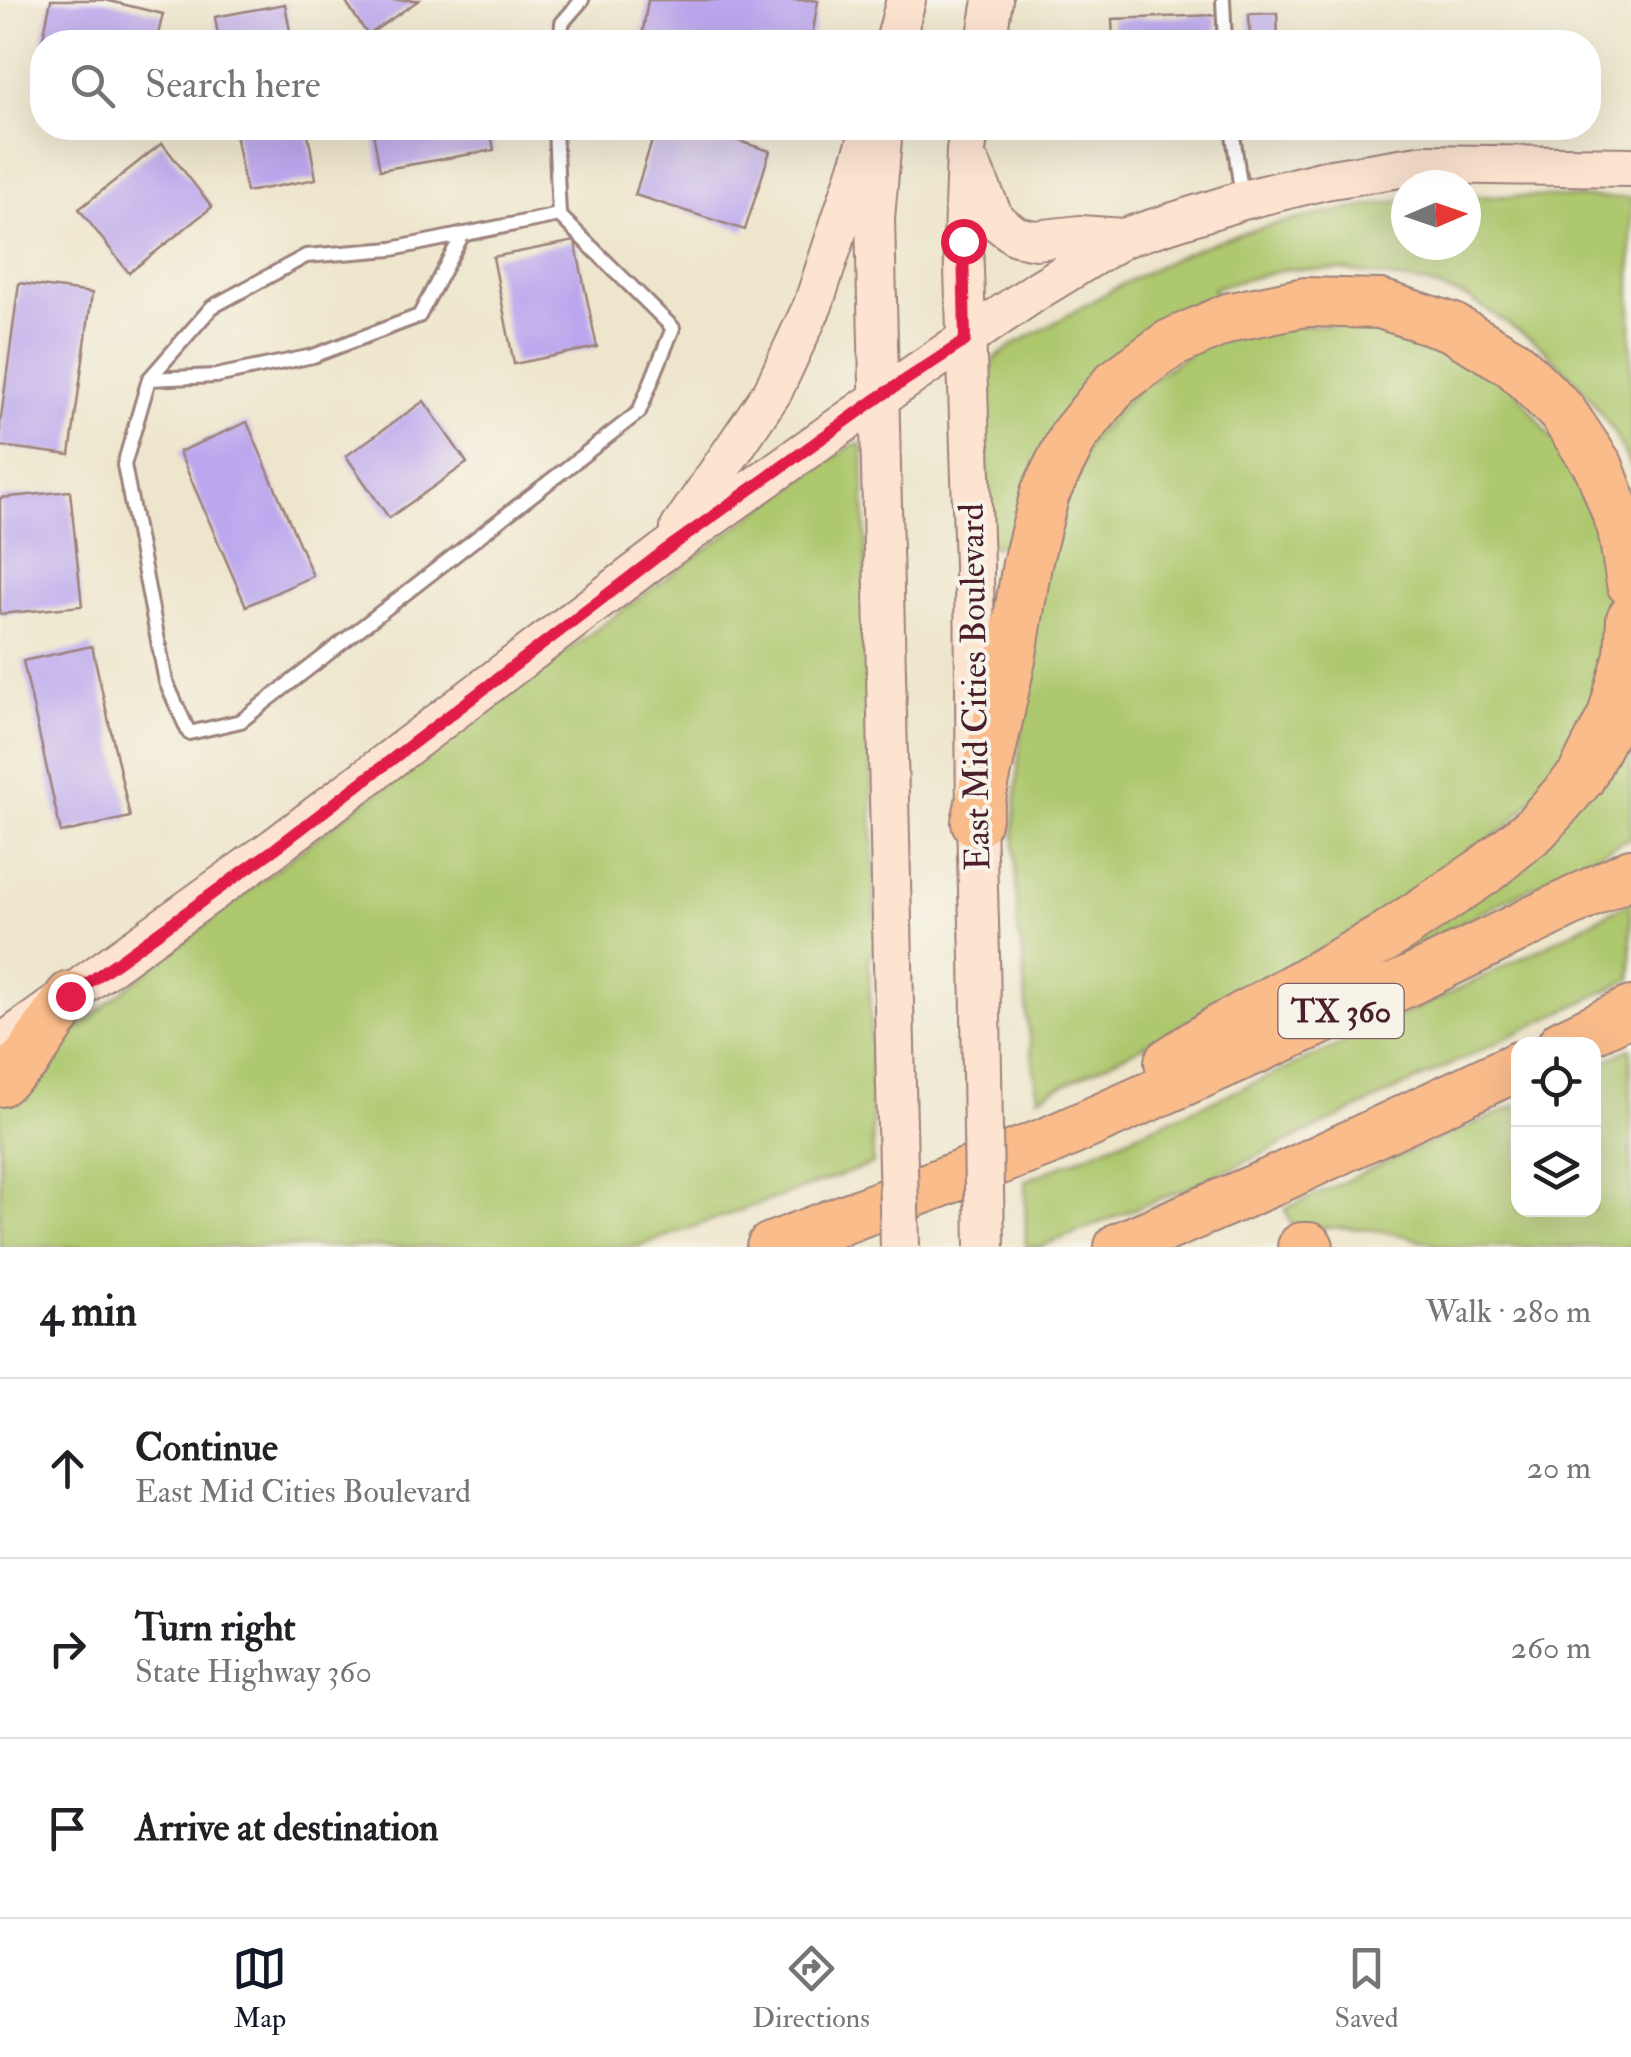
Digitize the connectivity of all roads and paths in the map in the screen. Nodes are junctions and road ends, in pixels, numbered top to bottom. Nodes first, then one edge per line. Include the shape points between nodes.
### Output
1 (582, 0) edge
2 (906, 0) edge
3 (994, 0) edge
4 (1223, 0) edge
5 (562, 30) edge
6 (898, 30) edge
7 (988, 30) edge
8 (1224, 30) edge
9 (556, 140) edge
10 (867, 140) edge
11 (881, 140) edge
12 (968, 140) edge
13 (968, 140) edge
14 (1234, 140) edge
15 (1631, 167) edge
16 (1243, 200) junction
17 (560, 215) junction
18 (463, 234) junction
19 (1123, 238) junction
20 (965, 341) junction
21 (149, 379) junction
22 (878, 398) junction
23 (663, 552) junction
24 (1631, 583) edge
25 (1631, 619) edge
26 (976, 822) junction
27 (1631, 873) edge
28 (70, 996) junction
29 (1631, 1011) edge
30 (1577, 1037) edge
31 (0, 1045) edge
32 (1511, 1069) edge
33 (0, 1082) edge
34 (1047, 1142) junction
35 (770, 1247) edge
36 (900, 1247) edge
37 (985, 1247) edge
38 (1119, 1247) edge

1 - 5 lane
2 - 6 main road
3 - 7 main road
4 - 8 lane
9 - 17 lane
10 - 23 main road via 813,305 774,391
11 - 22 main road via 875,218
12 - 19 main road via 994,220 1016,236
13 - 20 main road, East Mid Cities Boulevard
14 - 16 lane
15 - 16 main road via 1425,164
16 - 19 main road
17 - 18 lane
17 - 21 lane via 673,328 639,412 241,721 189,734 166,682 124,465
18 - 21 lane via 392,249 306,256 212,307
18 - 21 lane via 419,316 313,356 216,376
19 - 20 main road
20 - 22 main road
20 - 26 main road, East Mid Cities Boulevard
22 - 23 main road
22 - 36 main road, bridge
23 - 28 main road
24 - 26 highway via 1622,528 1600,467 1562,412 1514,363 1451,327 1380,304 1305,302 1232,317 1170,344 1116,383 1074,435 1045,493 1026,564
25 - 34 highway via 1612,716 1580,777 1535,828 1381,940 1218,1030
26 - 37 main road, East Mid Cities Boulevard, bridge
27 - 34 highway, TX 360 via 1405,983
28 - 31 main road
28 - 33 highway via 27,1060
29 - 30 highway
32 - 38 highway
34 - 35 highway, TX 360

